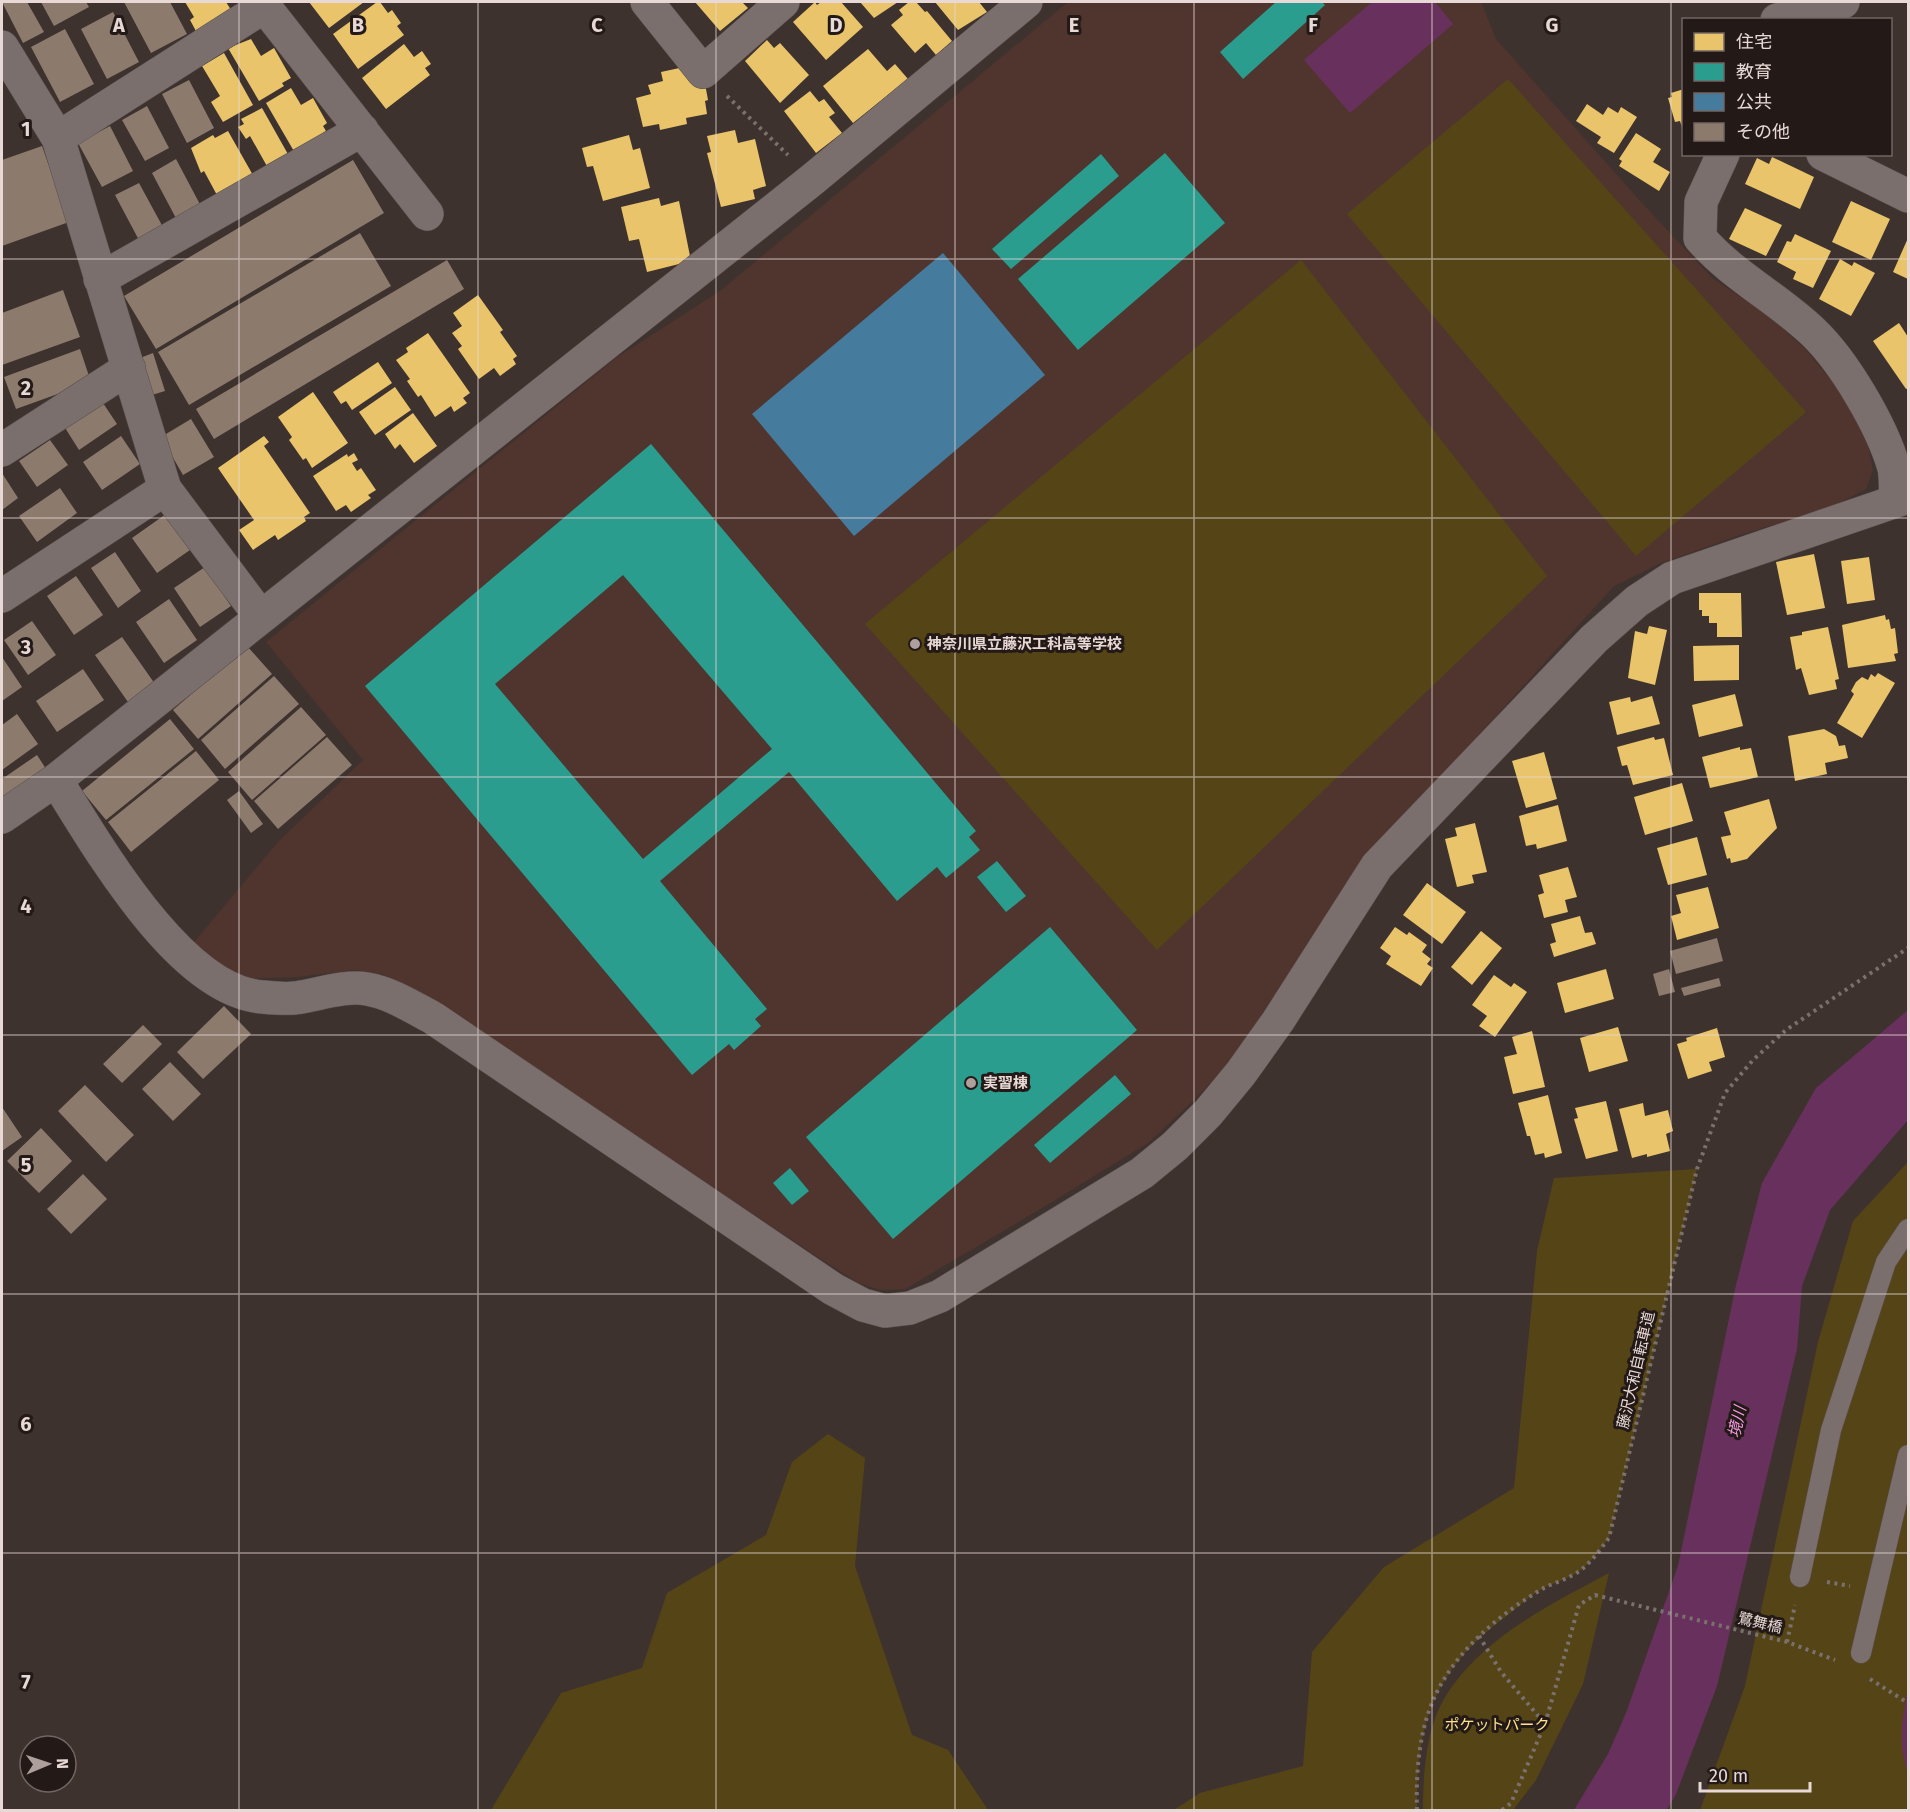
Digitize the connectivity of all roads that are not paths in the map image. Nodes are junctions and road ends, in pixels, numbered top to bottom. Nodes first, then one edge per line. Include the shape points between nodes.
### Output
1 (647, 2) edge
2 (783, 2) edge
3 (1026, 2) edge
4 (1759, 2) edge
5 (1844, 2) edge
6 (263, 4) edge
7 (1759, 18) edge
8 (1784, 18) edge
9 (2, 47) edge
10 (362, 130) junction
11 (58, 138) junction
12 (1722, 156) edge
13 (1827, 156) edge
14 (1908, 196) edge
15 (427, 214) dead end
16 (100, 279) junction
17 (129, 368) junction
18 (2, 450) edge
19 (165, 489) junction
20 (1902, 499) edge
21 (2, 596) edge
22 (261, 617) junction
23 (56, 780) junction
24 (2, 817) edge
25 (1908, 1229) edge
26 (1908, 1455) edge
27 (1800, 1577) road end
28 (1861, 1653) dead end

1 - 2 street via 702,72
3 - 22 street via 813,179
4 - 7 street
5 - 8 street
6 - 10 street
6 - 11 street
9 - 11 street
10 - 15 street
10 - 16 street
11 - 16 street
12 - 20 street via 1701,202 1700,238 1720,261 1813,332 1857,388 1881,434
13 - 14 street
16 - 17 street
17 - 18 street
17 - 19 street
19 - 21 street
19 - 22 street
20 - 23 street via 1672,578 1636,601 1594,639 1377,866 1241,1073 1175,1146 1142,1173 1077,1214 940,1296 910,1308 885,1311 862,1305 833,1289 433,1018 397,998 366,989 293,998 235,992 206,974 160,931 119,879
22 - 23 street
23 - 24 street
25 - 27 lane via 1886,1262 1832,1430
26 - 28 lane

